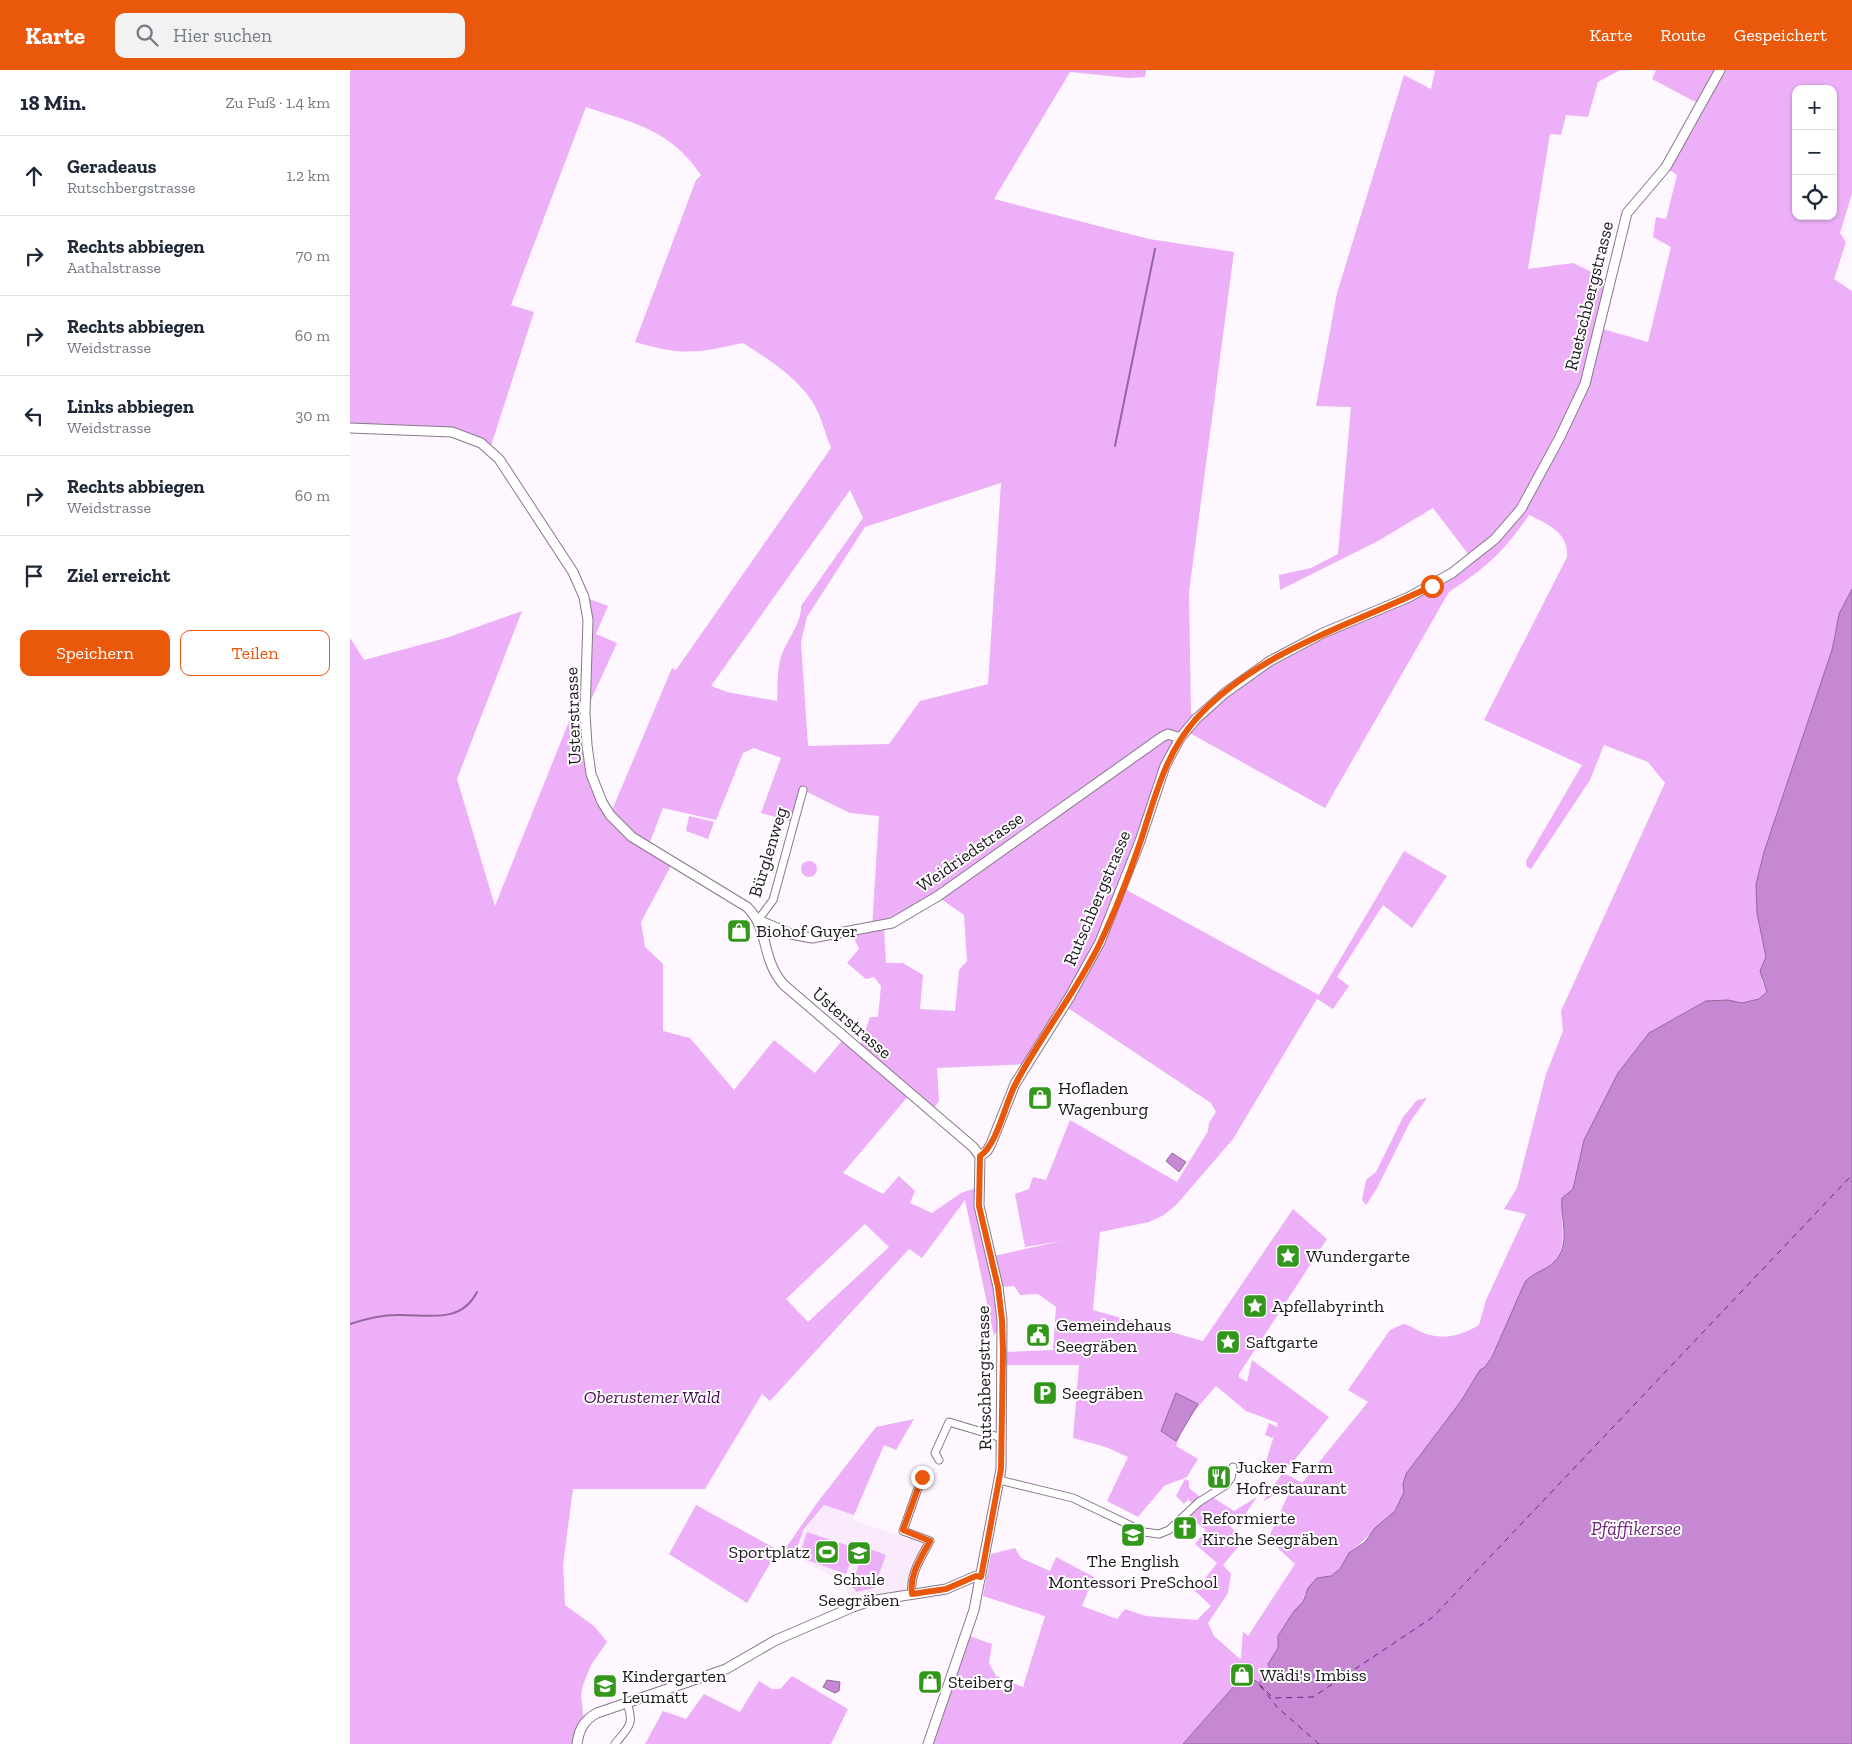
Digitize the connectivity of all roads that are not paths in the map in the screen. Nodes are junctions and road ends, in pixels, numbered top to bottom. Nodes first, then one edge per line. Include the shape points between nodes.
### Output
1 (1720, 70) edge
2 (350, 428) edge
3 (1562, 434) joint
4 (1180, 738) junction
5 (803, 790) dead end
6 (758, 920) junction
7 (980, 1156) junction
8 (1002, 1438) junction
9 (939, 1460) dead end
10 (1234, 1467) dead end
11 (922, 1477) dead end
12 (1000, 1480) junction
13 (981, 1577) junction
14 (912, 1594) junction
15 (627, 1703) junction
16 (928, 1743) edge
17 (577, 1744) edge
18 (615, 1744) edge

1 - 3 street, Ruetschbergstrasse via 1666,167 1627,213 1587,376
2 - 6 street, Usterstrasse via 452,432 482,443 499,459 573,572 584,596 588,620 587,745 591,774 602,802 632,837 740,902
3 - 4 street, Rutschbergstrasse via 1521,509 1473,559 1424,589 1322,633 1270,661 1208,707
4 - 6 street, Weidriedstrasse via 1168,734 1162,736 938,896 892,923 812,938 790,934
4 - 7 street, Rutschbergstrasse via 1159,781 1140,841 1100,942 1015,1084 991,1144
5 - 6 street, Bürglenweg via 773,900
6 - 7 street, Usterstrasse via 768,960 784,985
7 - 8 street, Rutschbergstrasse via 979,1206 998,1287 1002,1320
8 - 9 street via 949,1422 935,1453
8 - 12 street, Rutschbergstrasse
10 - 12 street via 1226,1485 1199,1502 1169,1530 1155,1535 1073,1498
11 - 14 street via 903,1530 930,1541 910,1584
12 - 13 street, Rutschbergstrasse
13 - 14 street via 976,1576 946,1589
13 - 16 street, Rutschbergstrasse via 971,1623
14 - 15 street via 853,1607 776,1640 726,1669
15 - 17 street via 590,1717 580,1729
15 - 18 street via 631,1723

